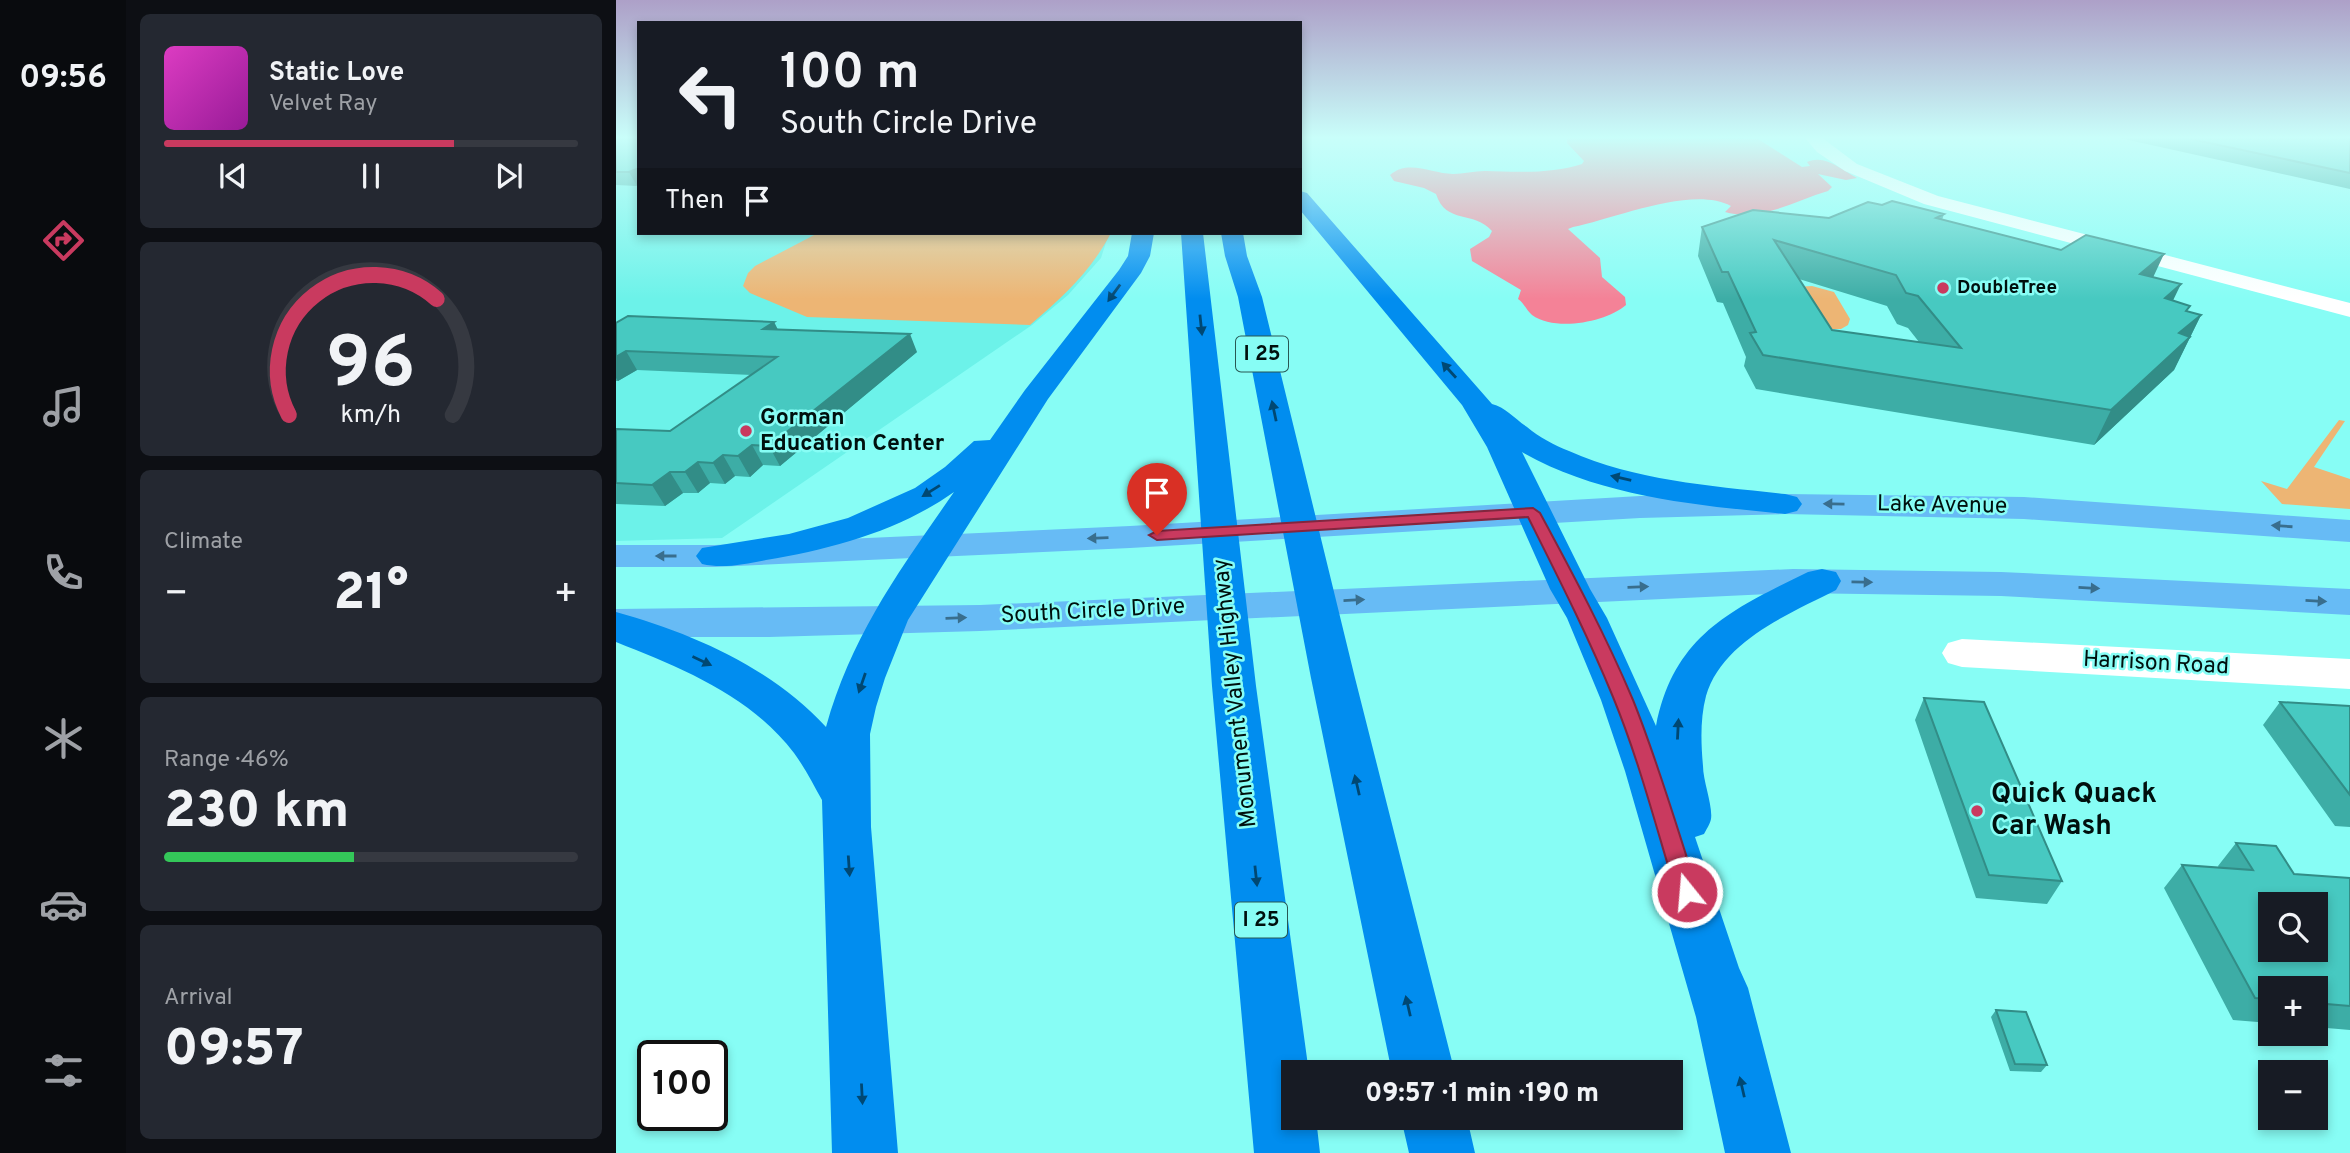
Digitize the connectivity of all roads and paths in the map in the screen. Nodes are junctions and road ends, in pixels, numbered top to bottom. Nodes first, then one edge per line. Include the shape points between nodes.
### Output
1 (1908, 191) edge
2 (1944, 191) edge
3 (1302, 199) edge
4 (1143, 235) edge
5 (1192, 235) edge
6 (1232, 235) edge
7 (2350, 296) edge
8 (2350, 310) edge
9 (1035, 396) junction
10 (1475, 401) junction
11 (1785, 503) junction
12 (1533, 513) junction
13 (2350, 531) edge
14 (936, 544) junction
15 (616, 556) edge
16 (715, 556) junction
17 (1822, 581) junction
18 (1570, 589) junction
19 (2350, 602) edge
20 (888, 620) junction
21 (616, 624) edge
22 (1962, 653) dead end
23 (2350, 674) edge
24 (846, 798) junction
25 (1724, 1013) junction
26 (1421, 1060) edge
27 (1437, 1130) edge
28 (866, 1153) edge
29 (1287, 1153) edge
30 (1442, 1153) edge
31 (1758, 1153) edge

1 - 8 street
2 - 7 street
10 -> 3 highway
4 -> 9 highway via 1139,256 1129,273
5 -> 29 highway, Monument Valley Highway / I 25 via 1234,686
26 -> 6 highway, I 25
9 - 14 highway
9 -> 16 highway via 973,461 900,510 815,541
11 -> 10 highway via 1695,495 1569,463 1528,443
10 - 12 highway via 1503,447
11 - 12 main road, Lake Avenue
13 -> 11 main road, Lake Avenue via 2024,508
12 -> 14 main road
12 - 18 highway
14 - 16 main road
14 - 20 highway
16 -> 15 main road
18 -> 17 main road
17 -> 19 main road via 2001,584
25 -> 17 highway via 1677,772 1677,724 1683,694 1701,662 1722,638
20 -> 18 main road, South Circle Drive
18 - 25 highway via 1628,712
20 - 21 main road, South Circle Drive
20 -> 24 highway via 863,678 848,734
21 -> 24 highway via 720,670 779,709 808,738
22 - 23 street, Harrison Road
24 -> 28 highway
31 -> 25 highway
27 - 30 highway

